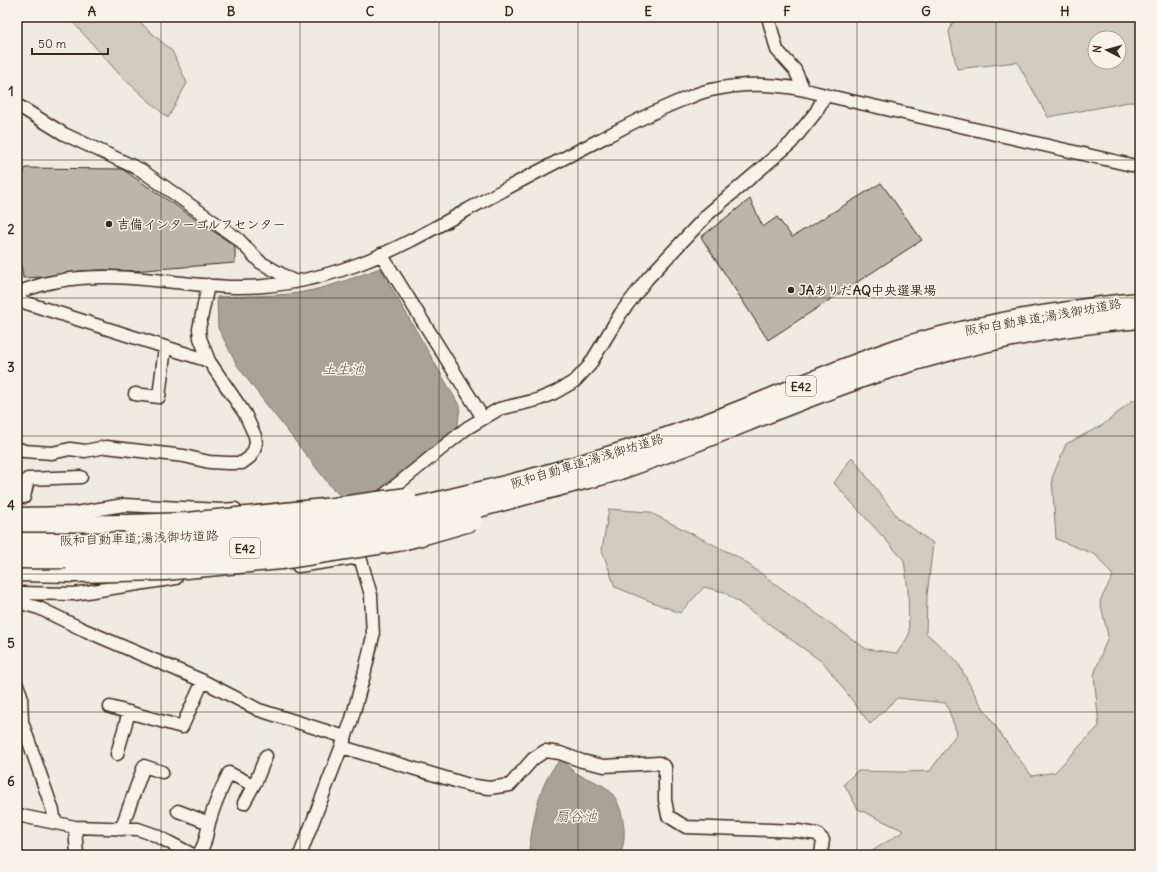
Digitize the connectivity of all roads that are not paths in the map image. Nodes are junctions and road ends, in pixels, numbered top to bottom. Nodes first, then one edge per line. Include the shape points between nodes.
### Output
1 (768, 17) edge
2 (803, 88) junction
3 (825, 95) junction
4 (17, 105) edge
5 (1140, 168) edge
6 (381, 254) junction
7 (295, 282) junction
8 (208, 285) junction
9 (17, 294) edge
10 (1140, 302) edge
11 (1140, 319) edge
12 (165, 347) junction
13 (209, 361) junction
14 (135, 394) dead end
15 (483, 418) junction
16 (17, 448) edge
17 (81, 477) dead end
18 (17, 498) edge
19 (469, 503) junction
20 (17, 514) edge
21 (17, 524) edge
22 (17, 542) edge
23 (360, 557) junction
24 (17, 559) edge
25 (322, 563) junction
26 (17, 572) edge
27 (17, 593) edge
28 (17, 602) edge
29 (203, 681) junction
30 (17, 686) edge
31 (110, 707) dead end
32 (129, 712) junction
33 (344, 742) junction
34 (117, 754) dead end
35 (266, 756) dead end
36 (162, 772) dead end
37 (253, 786) junction
38 (244, 803) dead end
39 (178, 811) dead end
40 (17, 816) edge
41 (56, 823) junction
42 (209, 823) junction
43 (75, 827) junction
44 (121, 829) junction
45 (821, 854) dead end
46 (77, 855) edge
47 (193, 855) edge
48 (198, 855) edge
49 (300, 855) edge

1 - 2 street via 777,50 795,70
2 - 3 street
2 - 6 street via 748,85 710,90 669,104
3 - 5 street
3 - 15 street via 816,112 791,142 708,214 647,279 589,366 575,381 543,398 499,409
4 - 7 street via 64,134 141,170 238,239 260,262
6 - 7 street via 329,274
6 - 15 street
7 - 8 street via 277,286
8 - 9 street via 98,277 56,281
8 - 13 street via 199,329
9 - 12 street
10 - 19 highway, 阪和自動車道;湯浅御坊道路 / E42 via 1090,307 987,325 907,346 702,425
11 - 19 highway, 阪和自動車道;湯浅御坊道路 / E42 via 1014,336 970,346 835,388 619,470
12 - 13 street
12 - 14 street via 159,397
13 - 16 street via 245,414 255,436 254,450 242,463 209,462 184,456 106,447 52,453
15 - 23 street via 378,499 363,519 359,533
17 - 18 street via 28,479 24,497
19 - 21 highway, bridge via 400,498 187,522
19 - 22 highway, 阪和自動車道;湯浅御坊道路 / E42, bridge via 176,540
19 - 24 highway, 阪和自動車道;湯浅御坊道路 / E42, bridge via 371,531 262,546 147,557
19 - 26 highway, bridge via 421,536 281,560 165,571
20 - 25 street via 75,513 124,505 222,510 303,504
23 - 25 street
23 - 33 street via 372,595 373,636
25 - 27 street via 162,580 74,594
28 - 29 street via 39,608
29 - 32 street via 182,727
29 - 33 street via 259,710
30 - 41 street via 21,695 22,722
31 - 32 street
32 - 34 street
33 - 45 street via 469,785 489,788 510,785 533,759 546,751 604,766 659,763 665,767 665,800 668,816 686,827 817,834 823,840
33 - 49 street
35 - 37 street
36 - 44 street via 144,766
37 - 38 street
37 - 42 street via 229,773
39 - 42 street
40 - 41 street
41 - 43 street
42 - 48 street via 204,846
43 - 44 street
43 - 46 street
44 - 47 street via 138,829 155,835

